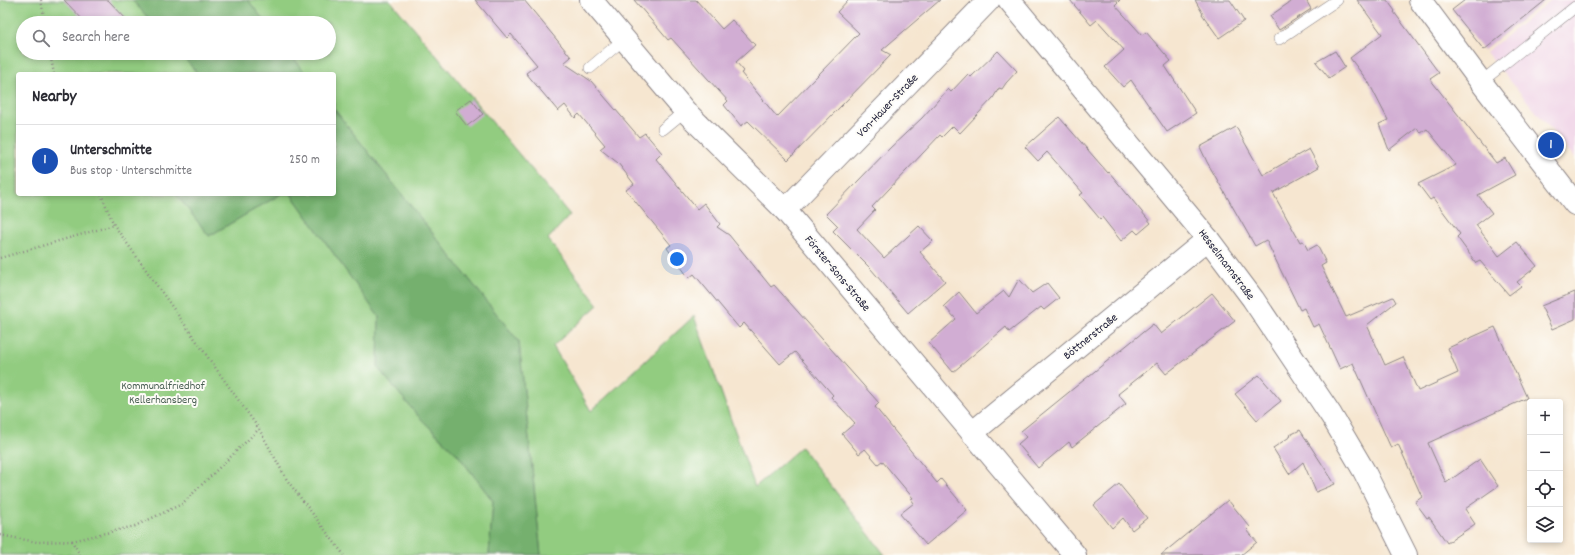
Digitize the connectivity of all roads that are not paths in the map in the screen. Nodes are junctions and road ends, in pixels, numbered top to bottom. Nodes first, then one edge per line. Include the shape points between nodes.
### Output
1 (591, 0) edge
2 (989, 0) edge
3 (1009, 0) edge
4 (1337, 0) edge
5 (1420, 0) edge
6 (1575, 7) edge
7 (624, 39) junction
8 (1279, 39) dead end
9 (590, 68) dead end
10 (1481, 82) junction
11 (685, 111) junction
12 (663, 129) dead end
13 (1575, 204) edge
14 (785, 210) junction
15 (1208, 239) junction
16 (972, 433) junction
17 (1075, 555) edge
18 (1406, 555) edge

1 - 7 street, Förster-Sons-Straße
2 - 14 street, Von-Hauer-Straße
3 - 15 street, Hesselmannstraße
4 - 8 lane
5 - 10 street
6 - 10 lane
7 - 9 lane
7 - 11 street, Förster-Sons-Straße
10 - 13 street
11 - 12 lane
11 - 14 street, Förster-Sons-Straße
14 - 16 street, Förster-Sons-Straße
15 - 16 street, Böttnerstraße
15 - 18 street, Hesselmannstraße via 1253,299 1331,415 1364,471
16 - 17 street, Förster-Sons-Straße

